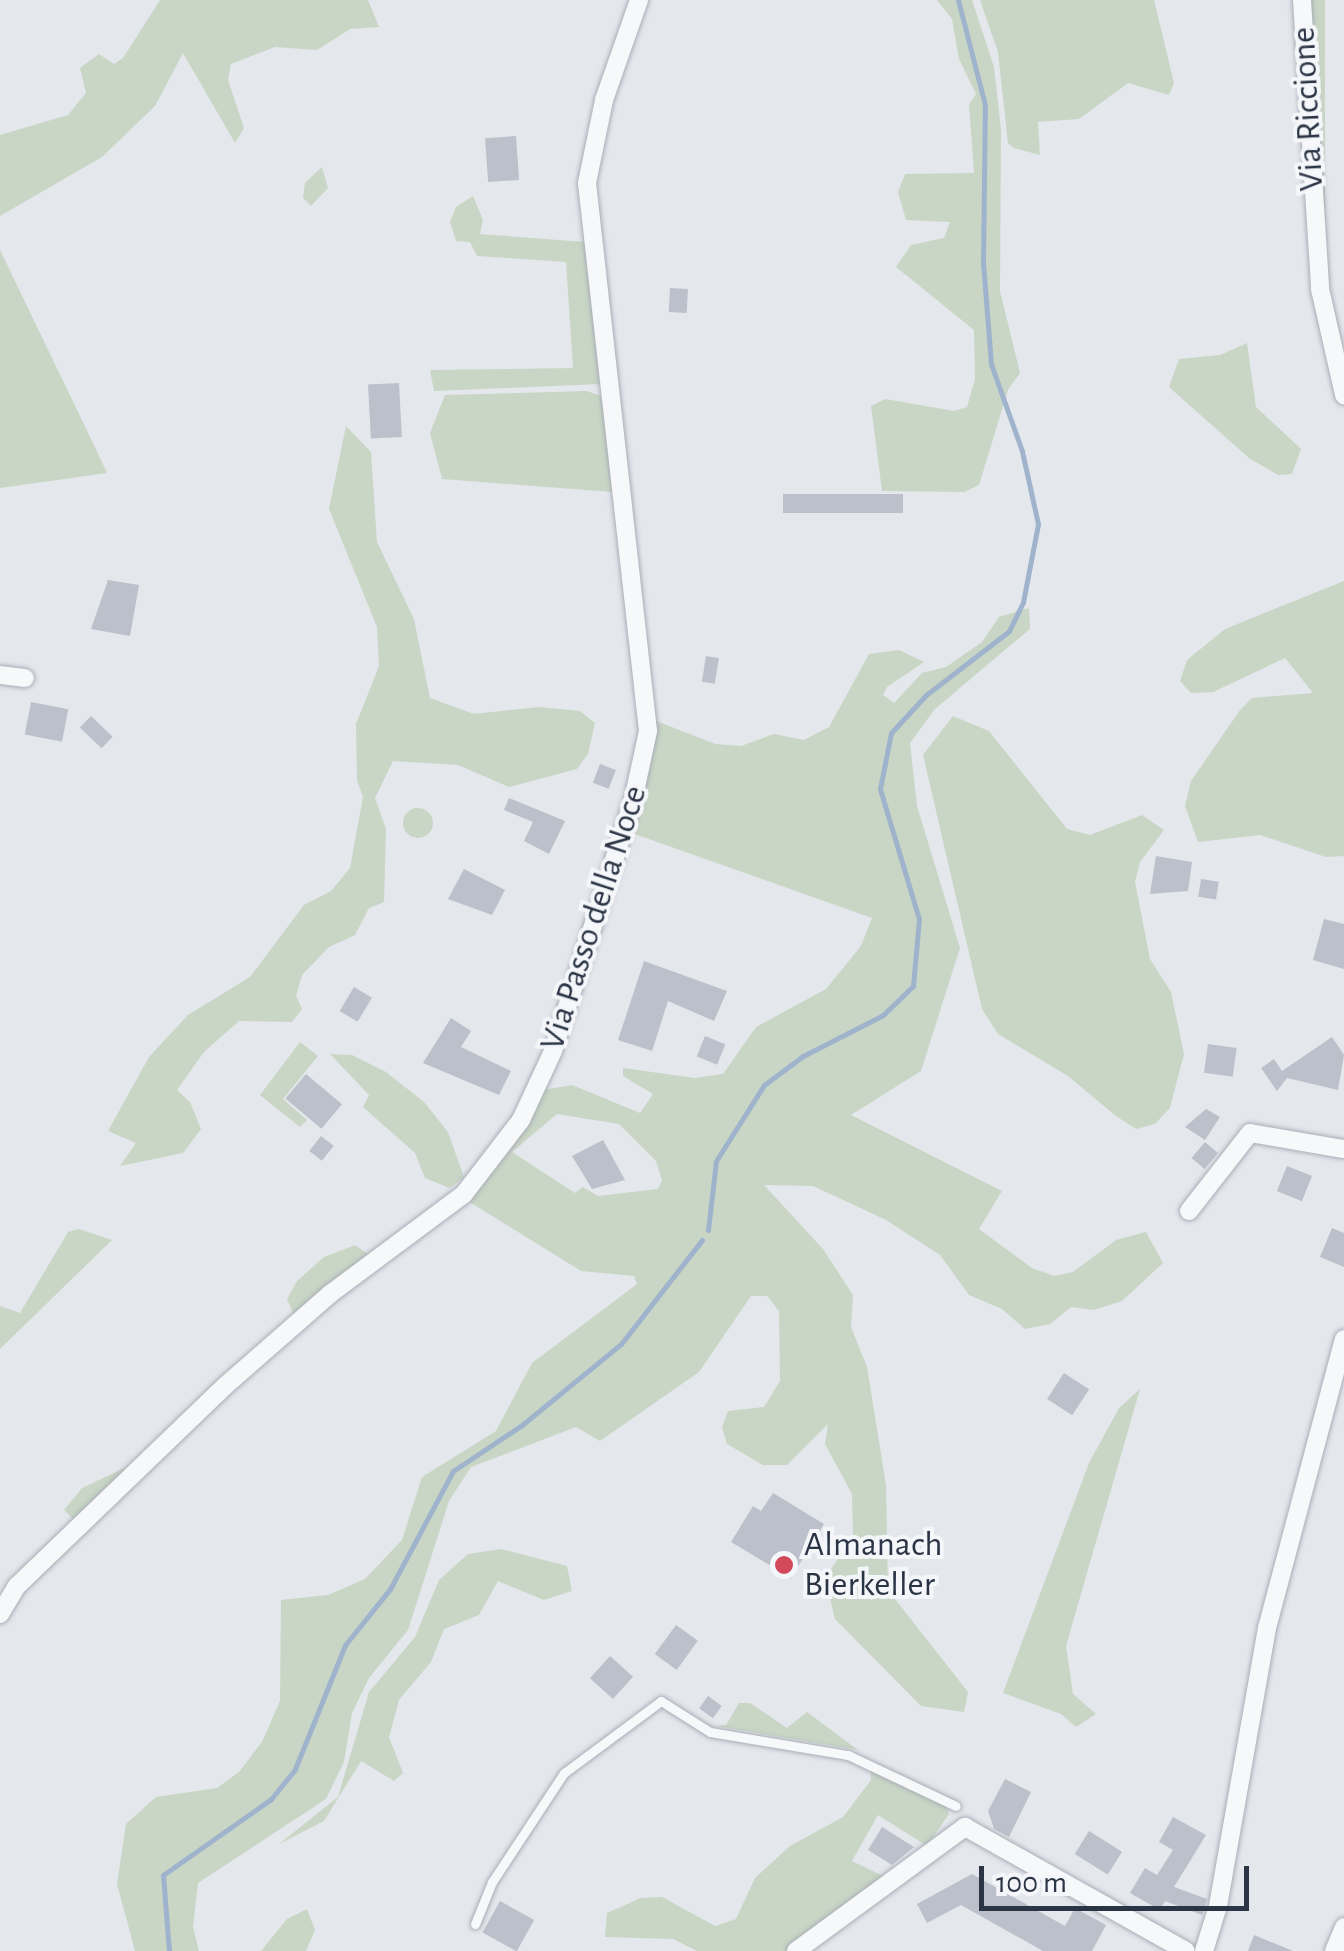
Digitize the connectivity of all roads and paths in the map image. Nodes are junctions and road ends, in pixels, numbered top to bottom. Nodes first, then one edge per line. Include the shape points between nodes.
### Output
1 (638, 0) edge
2 (1302, 0) edge
3 (1344, 395) edge
4 (0, 675) edge
5 (24, 678) dead end
6 (1344, 1148) edge
7 (1189, 1211) dead end
8 (1344, 1339) edge
9 (0, 1614) edge
10 (956, 1806) dead end
11 (476, 1924) dead end
12 (1344, 1927) edge
13 (796, 1951) edge
14 (1186, 1951) edge
15 (1204, 1951) edge
16 (1334, 1951) edge

1 - 9 street, Via Passo della Noce via 604,100 587,183 648,731 633,802 553,1052 522,1120 464,1194 358,1272 226,1385 18,1586
2 - 3 street, Via Riccione via 1320,288
4 - 5 street
6 - 7 street via 1250,1134
8 - 15 street via 1267,1628 1218,1906
10 - 11 lane via 848,1754 710,1732 660,1700 564,1773 500,1869
12 - 16 street
13 - 14 street via 965,1827

